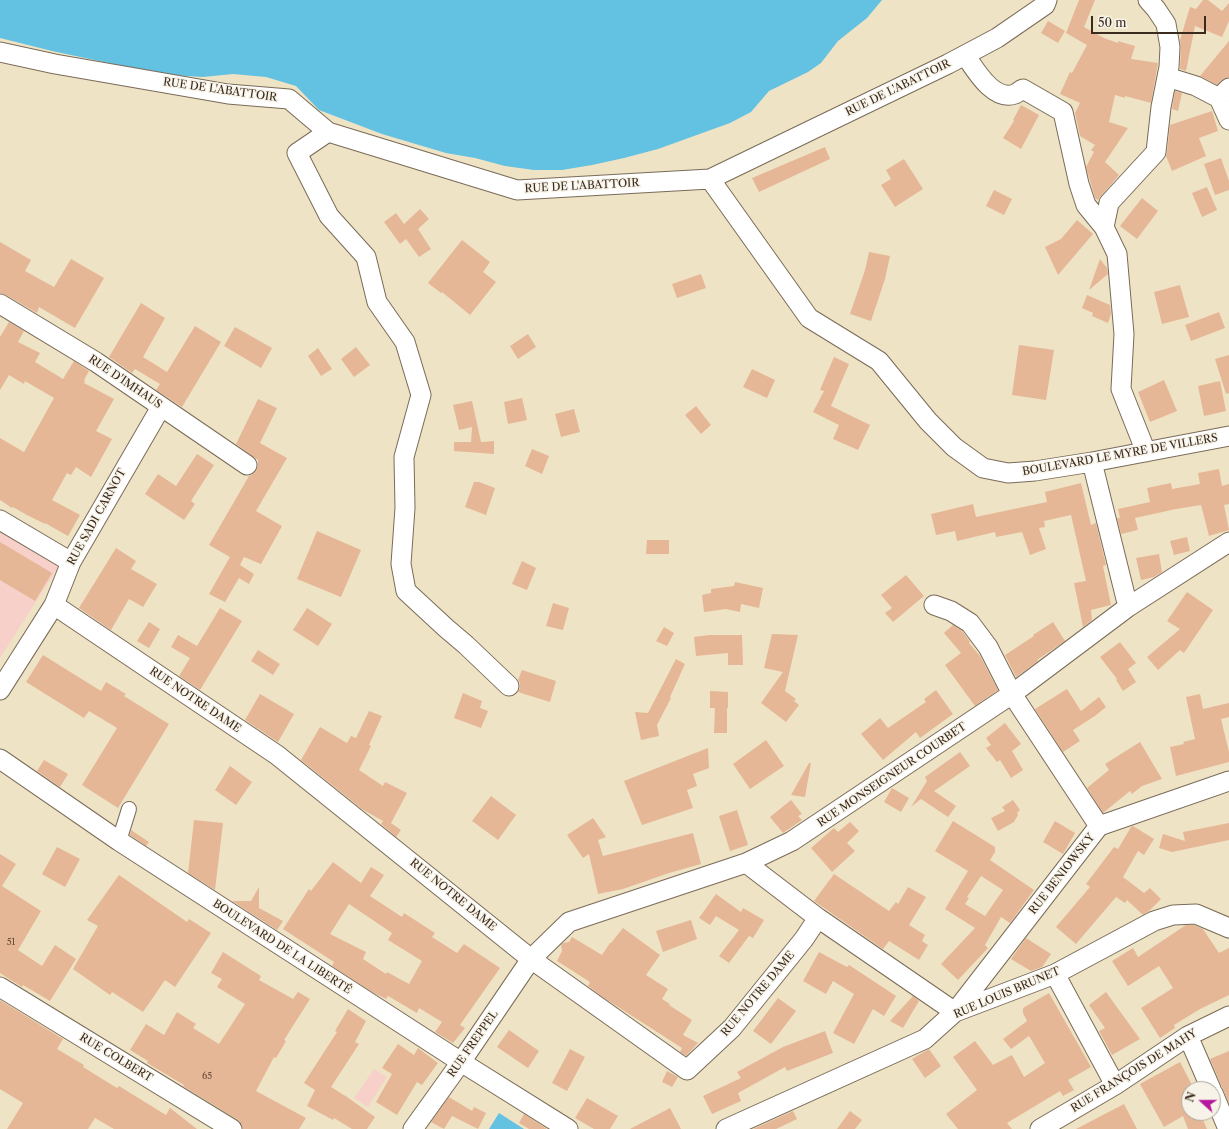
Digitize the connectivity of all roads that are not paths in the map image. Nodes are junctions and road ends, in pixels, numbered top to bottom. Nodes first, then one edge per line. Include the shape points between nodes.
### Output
1 (1047, 0) edge
2 (1148, 0) edge
3 (0, 52) edge
4 (965, 55) junction
5 (1167, 77) junction
6 (1224, 93) edge
7 (1229, 120) edge
8 (328, 132) junction
9 (710, 179) junction
10 (1104, 227) junction
11 (0, 304) edge
12 (161, 407) junction
13 (1229, 436) edge
14 (1146, 452) junction
15 (1092, 462) junction
16 (247, 465) dead end
17 (0, 520) edge
18 (1229, 542) edge
19 (70, 562) junction
20 (934, 604) dead end
21 (54, 605) junction
22 (1128, 607) junction
23 (509, 686) dead end
24 (0, 690) edge
25 (1012, 694) junction
26 (0, 759) edge
27 (1229, 781) edge
28 (129, 809) dead end
29 (1099, 826) junction
30 (119, 841) junction
31 (746, 863) junction
32 (818, 918) junction
33 (1229, 928) edge
34 (531, 959) junction
35 (1055, 974) junction
36 (0, 987) edge
37 (955, 1012) junction
38 (1229, 1016) edge
39 (1188, 1036) junction
40 (461, 1062) junction
41 (1208, 1081) edge
42 (1116, 1085) junction
43 (1221, 1112) edge
44 (232, 1129) edge
45 (413, 1129) edge
46 (568, 1129) edge
47 (726, 1129) edge
48 (1040, 1129) edge
49 (1228, 1129) edge

1 - 4 street, RUE DE L'ABATTOIR via 1045,5 997,38
2 - 5 street via 1166,24 1170,47
3 - 8 street, RUE DE L'ABATTOIR via 228,94 289,99
4 - 9 street, RUE DE L'ABATTOIR
4 - 10 street via 988,87 1003,95 1014,94 1023,89 1062,112 1086,205
5 - 6 street
5 - 10 street via 1156,152 1109,203
6 - 7 street
8 - 9 street, RUE DE L'ABATTOIR via 517,190
8 - 23 street via 298,153 329,216 366,258 377,302 405,342 421,395 404,458 405,508 400,564 406,591
9 - 15 street, BOULEVARD LE MYRE DE VILLERS via 809,318 879,361 928,421 954,448 983,468 1008,472 1035,471
10 - 14 street via 1117,254 1124,334 1121,389
11 - 12 street, RUE D'IMHAUS via 96,362
12 - 16 street, RUE D'IMHAUS
12 - 19 street, RUE SADI CARNOT
13 - 14 street, BOULEVARD LE MYRE DE VILLERS
14 - 15 street, BOULEVARD LE MYRE DE VILLERS
15 - 22 street
17 - 19 street
18 - 22 street, RUE MONSEIGNEUR COURBET
19 - 21 street, RUE SADI CARNOT
20 - 25 street via 970,623 988,647
21 - 24 street, RUE SADI CARNOT
21 - 34 street, RUE NOTRE DAME via 277,755
22 - 25 street, RUE MONSEIGNEUR COURBET
25 - 29 street
25 - 31 street, RUE MONSEIGNEUR COURBET via 792,841
26 - 30 street, BOULEVARD DE LA LIBERTÉ
27 - 29 street, RUE BENIOWSKY
28 - 30 street
29 - 37 street, RUE BENIOWSKY
30 - 40 street, BOULEVARD DE LA LIBERTÉ
31 - 32 street
31 - 34 street, RUE MONSEIGNEUR COURBET via 569,922
32 - 34 street, RUE NOTRE DAME via 732,1028 687,1070
32 - 37 street
33 - 35 street, RUE LOUIS BRUNET via 1196,914 1173,915 1154,920
34 - 40 street, RUE FREPPEL
35 - 37 street, RUE LOUIS BRUNET
35 - 42 street
36 - 44 street, RUE COLBERT
37 - 47 street, RUE LOUIS BRUNET via 925,1039
38 - 39 street, RUE FRANÇOIS DE MAHY
39 - 41 street
39 - 42 street, RUE FRANÇOIS DE MAHY
40 - 45 street, RUE FREPPEL
40 - 46 street, BOULEVARD DE LA LIBERTÉ
42 - 48 street, RUE FRANÇOIS DE MAHY
43 - 49 street

